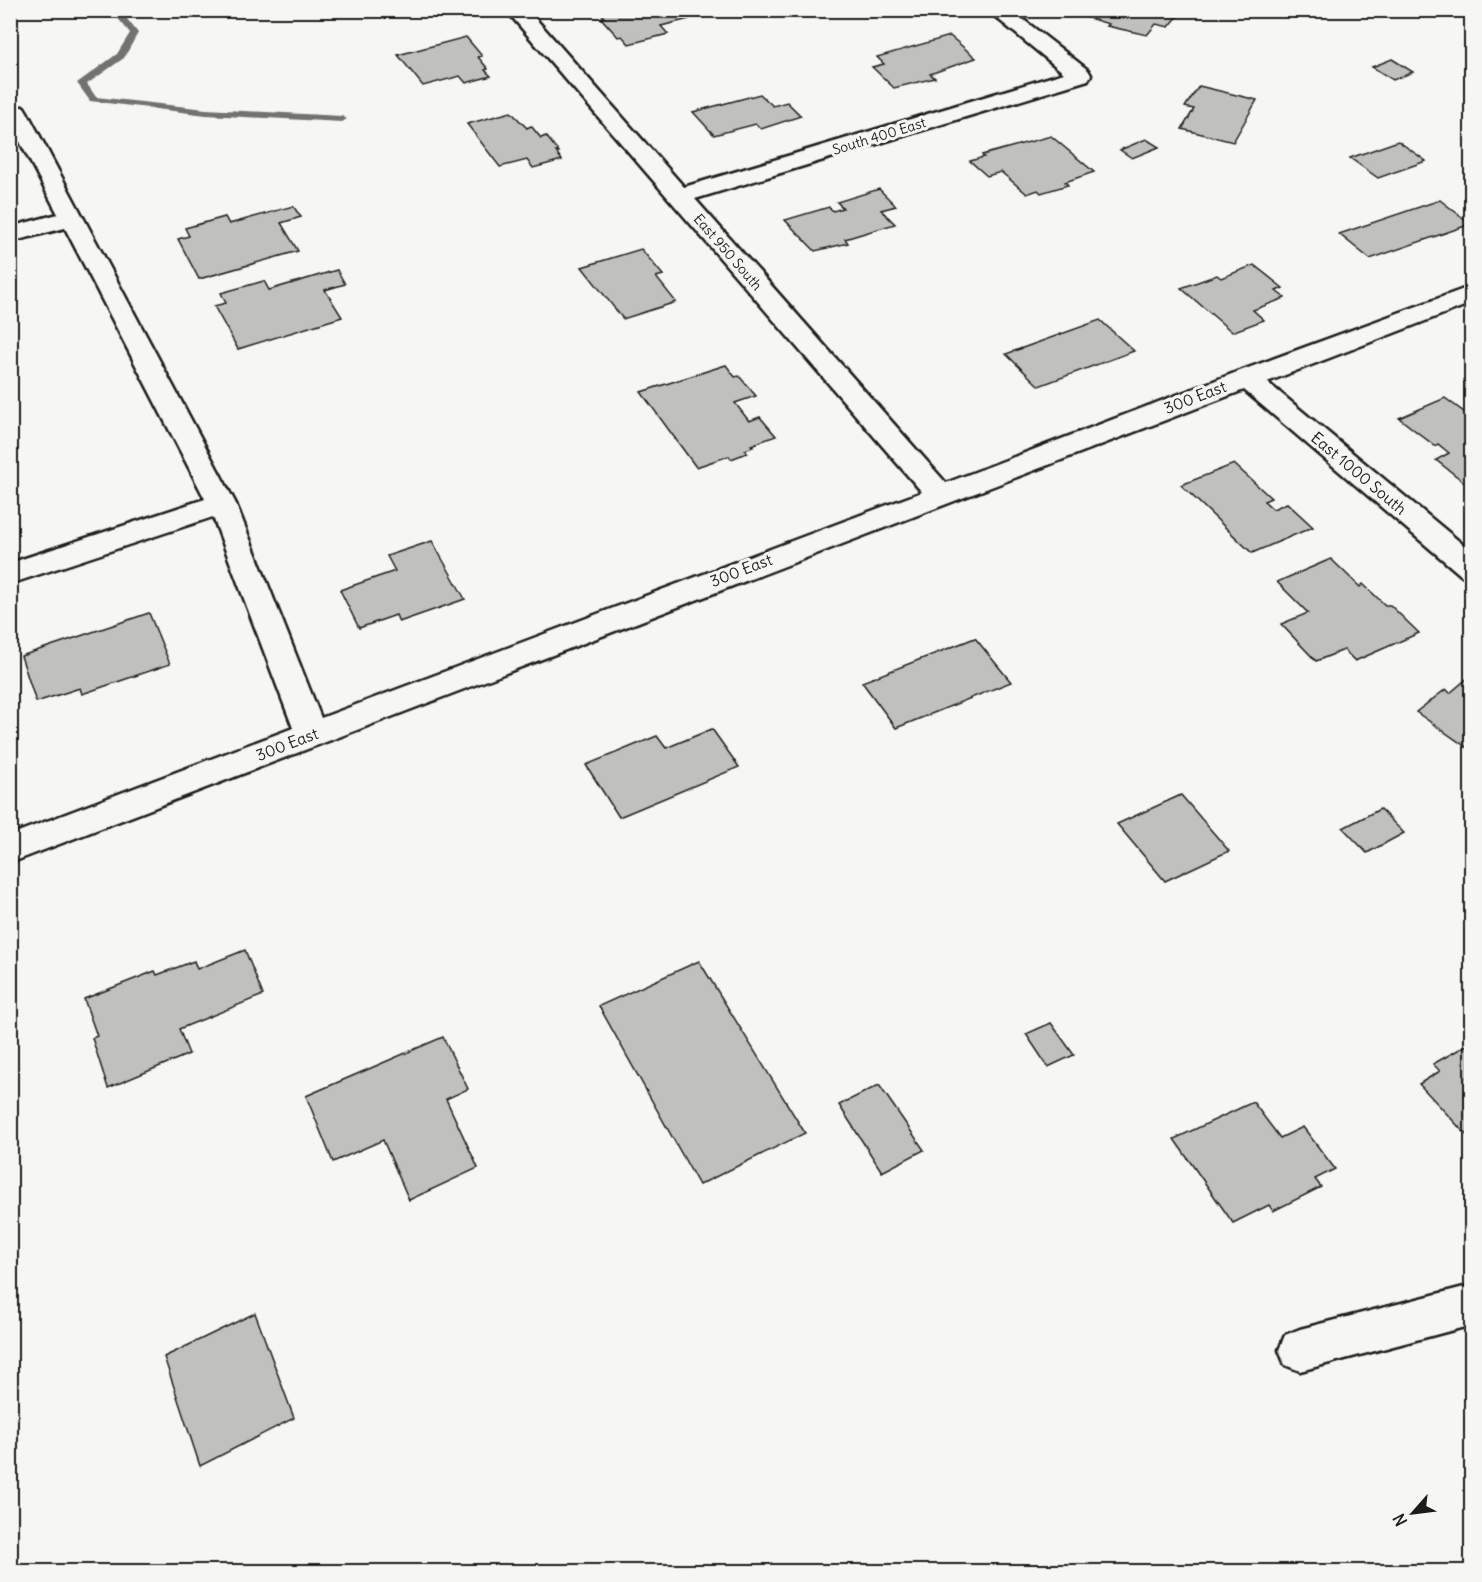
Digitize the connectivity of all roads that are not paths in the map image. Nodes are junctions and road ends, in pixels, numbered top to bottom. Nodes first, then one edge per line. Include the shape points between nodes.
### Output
1 (516, 10) edge
2 (997, 10) edge
3 (16, 112) dead end
4 (678, 196) junction
5 (72, 218) junction
6 (10, 235) edge
7 (1472, 294) edge
8 (1246, 378) junction
9 (940, 494) junction
10 (222, 504) junction
11 (1472, 569) edge
12 (10, 574) edge
13 (311, 734) junction
14 (10, 849) edge
15 (1472, 1305) edge
16 (1300, 1350) dead end

1 - 4 street, East 950 South
2 - 4 street, South 400 East via 1080,75
3 - 5 street
4 - 9 street, East 950 South
5 - 6 street
5 - 10 street
7 - 8 street, 300 East
8 - 9 street, 300 East
8 - 11 street, East 1000 South
9 - 13 street, 300 East
10 - 12 street
10 - 13 street
13 - 14 street, 300 East
15 - 16 street

